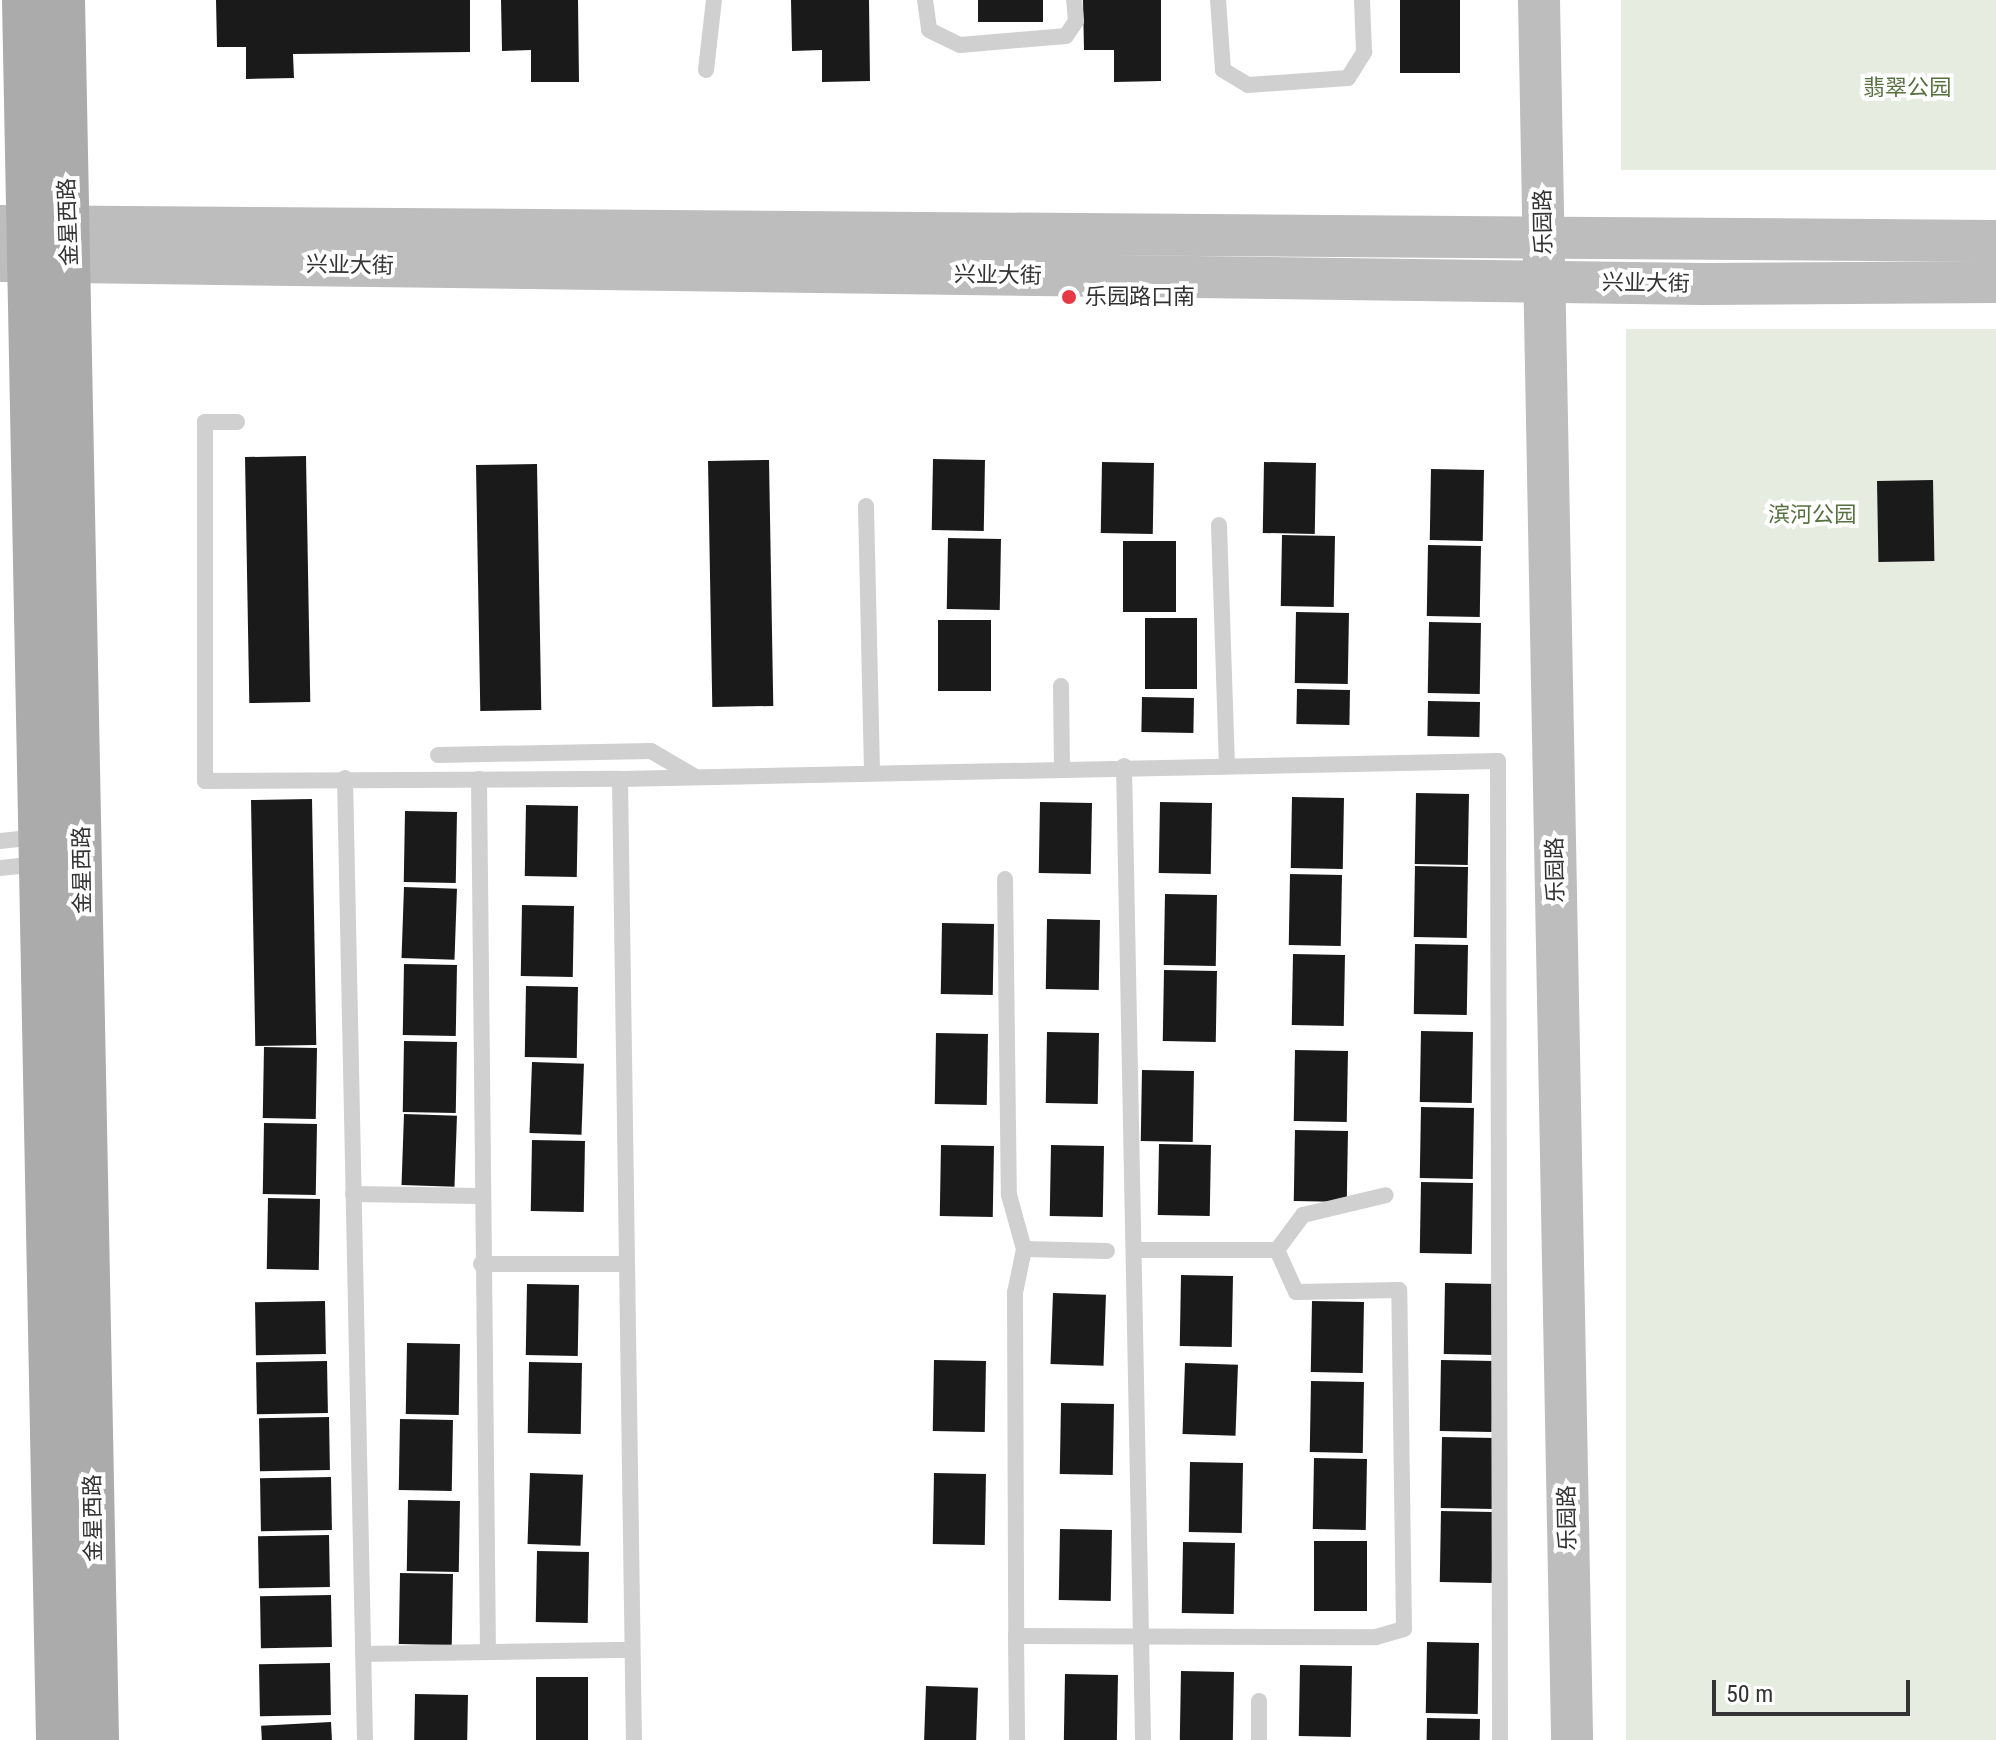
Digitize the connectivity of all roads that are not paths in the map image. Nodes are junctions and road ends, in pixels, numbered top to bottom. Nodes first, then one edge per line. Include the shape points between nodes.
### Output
1 (24, 0) edge
2 (63, 0) edge
3 (714, 0) edge
4 (925, 0) edge
5 (1074, 0) edge
6 (1218, 0) edge
7 (1362, 0) edge
8 (1539, 0) edge
9 (706, 70) dead end
10 (1544, 235) junction
11 (1996, 241) edge
12 (32, 244) edge
13 (1544, 282) junction
14 (1996, 282) edge
15 (237, 422) dead end
16 (866, 506) dead end
17 (1219, 525) dead end
18 (1061, 686) dead end
19 (438, 755) dead end
20 (1227, 765) junction
21 (1062, 766) junction
22 (1124, 766) junction
23 (872, 772) junction
24 (696, 777) junction
25 (345, 778) junction
26 (479, 779) junction
27 (620, 779) junction
28 (20, 852) edge
29 (1005, 879) dead end
30 (353, 1194) junction
31 (1386, 1195) dead end
32 (480, 1196) junction
33 (1024, 1249) junction
34 (1134, 1250) junction
35 (1277, 1250) junction
36 (1107, 1251) dead end
37 (481, 1264) junction
38 (627, 1264) junction
39 (1016, 1636) junction
40 (1142, 1636) junction
41 (632, 1650) junction
42 (488, 1652) junction
43 (363, 1654) junction
44 (1259, 1701) dead end
45 (58, 1740) edge
46 (97, 1740) edge
47 (365, 1740) edge
48 (634, 1740) edge
49 (1017, 1740) edge
50 (1143, 1740) edge
51 (1259, 1740) edge
52 (1500, 1740) edge
53 (1572, 1740) edge

1 - 12 main road, 金星西路
2 - 12 main road, 金星西路
3 - 9 lane
4 - 5 lane via 929,30 960,45 1066,36 1076,21
6 - 7 lane via 1223,70 1248,85 1348,78 1364,52
8 - 10 main road, 乐园路
10 - 11 main road, 兴业大街
10 - 12 main road, 兴业大街
10 - 13 main road, 乐园路
12 - 13 main road, 兴业大街
12 - 28 main road, 金星西路
12 - 46 main road, 金星西路
13 - 14 main road, 兴业大街
13 - 53 main road, 乐园路
15 - 25 lane via 205,422 205,781
16 - 23 lane
17 - 20 lane
18 - 21 lane
19 - 24 lane via 651,751
20 - 22 lane
20 - 52 lane via 1498,761
21 - 22 lane
21 - 23 lane
22 - 34 lane
23 - 24 lane
24 - 27 lane
25 - 26 lane
25 - 30 lane
26 - 27 lane
26 - 32 lane
27 - 38 lane
28 - 45 main road, 金星西路
29 - 33 lane via 1009,1195
30 - 32 lane
30 - 43 lane
31 - 35 lane via 1303,1215
32 - 37 lane
33 - 36 lane
33 - 39 lane via 1015,1293
34 - 35 lane
34 - 40 lane
35 - 40 lane via 1296,1292 1399,1290 1404,1629 1376,1637
37 - 38 lane
37 - 42 lane
38 - 41 lane
39 - 40 lane
39 - 49 lane
40 - 50 lane
41 - 42 lane
41 - 48 lane
42 - 43 lane
43 - 47 lane
44 - 51 lane

